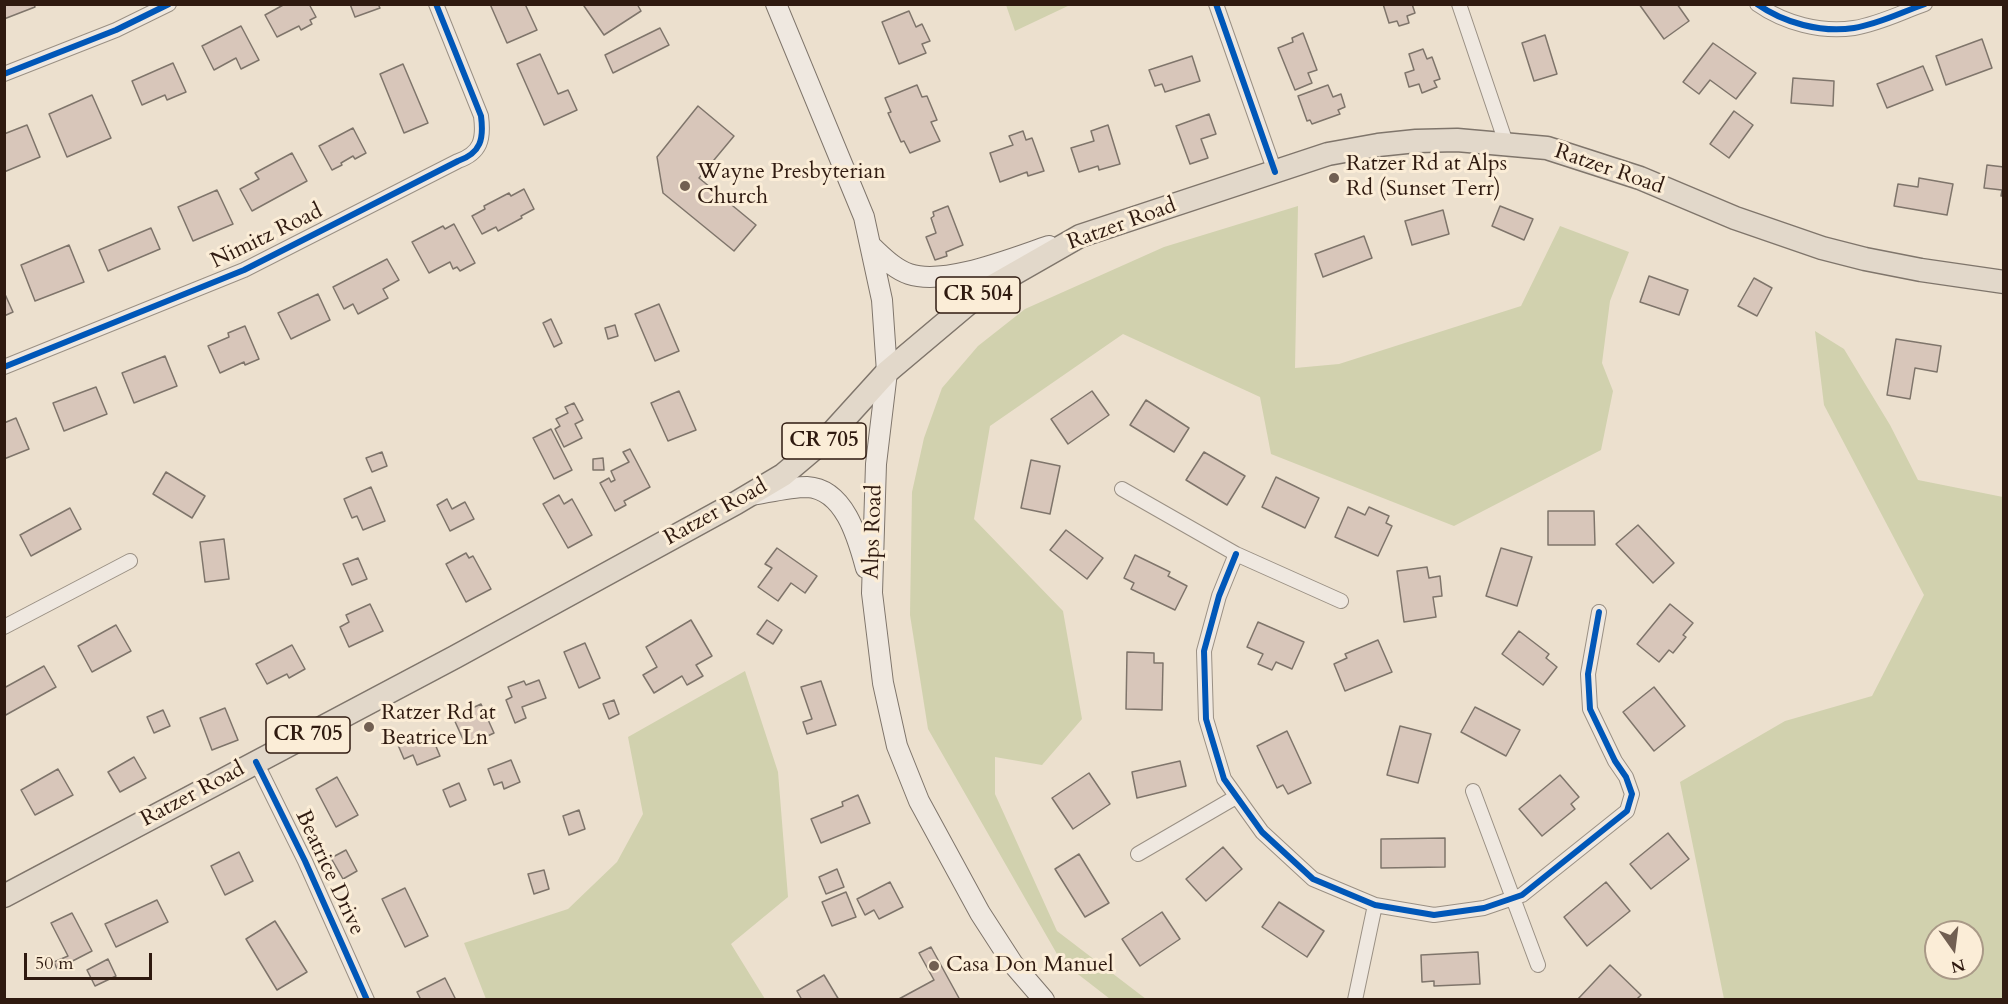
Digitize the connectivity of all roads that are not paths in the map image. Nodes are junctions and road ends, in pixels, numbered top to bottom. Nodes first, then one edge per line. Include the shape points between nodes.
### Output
1 (436, 4) edge
2 (776, 4) edge
3 (1216, 4) edge
4 (1459, 4) edge
5 (1757, 4) edge
6 (1925, 4) edge
7 (162, 6) edge
8 (4, 74) edge
9 (1506, 143) junction
10 (1275, 172) junction
11 (1080, 236) junction
12 (871, 246) junction
13 (2004, 282) edge
14 (4, 367) edge
15 (887, 372) junction
16 (1122, 489) dead end
17 (749, 495) junction
18 (1236, 554) junction
19 (130, 561) dead end
20 (872, 593) junction
21 (1341, 601) dead end
22 (1599, 612) dead end
23 (4, 627) edge
24 (256, 762) junction
25 (1473, 790) dead end
26 (1236, 797) junction
27 (1138, 854) dead end
28 (4, 896) edge
29 (1513, 898) junction
30 (1375, 905) junction
31 (1538, 964) dead end
32 (367, 999) edge
33 (1044, 999) edge
34 (1355, 999) edge

1 - 14 street, Nimitz Road via 481,116 481,140 469,157 244,270
2 - 12 main road, Alps Road via 864,217
3 - 10 street
4 - 9 street
5 - 6 street via 1789,21 1838,29 1878,22
7 - 8 street via 116,30
9 - 10 main road, Ratzer Road / CR 504 via 1457,140 1378,145 1328,154
9 - 13 main road, Ratzer Road / CR 504 via 1570,154 1822,248 1898,266
10 - 11 main road, Ratzer Road / CR 504
11 - 12 main road via 981,268 929,278 907,274
11 - 15 main road, Ratzer Road / CR 504 via 982,292
12 - 15 main road, Alps Road via 882,300
15 - 17 main road, Ratzer Road / CR 705 via 828,437 783,475
15 - 20 main road, Alps Road via 876,464
16 - 18 street
17 - 20 main road via 809,487 830,495 847,514 858,539
17 - 24 main road, Ratzer Road / CR 705
18 - 21 street
18 - 26 street via 1204,651 1206,719 1224,779
19 - 23 street
20 - 33 main road, Alps Road via 892,725 919,801 997,941
22 - 29 street via 1588,674 1590,710 1626,777 1632,794 1628,811 1522,895
24 - 28 main road, Ratzer Road / CR 705
24 - 32 street, Beatrice Drive
25 - 29 street
26 - 27 street
26 - 30 street via 1262,832 1313,879
29 - 30 street via 1484,908 1434,915
29 - 31 street
30 - 34 street

